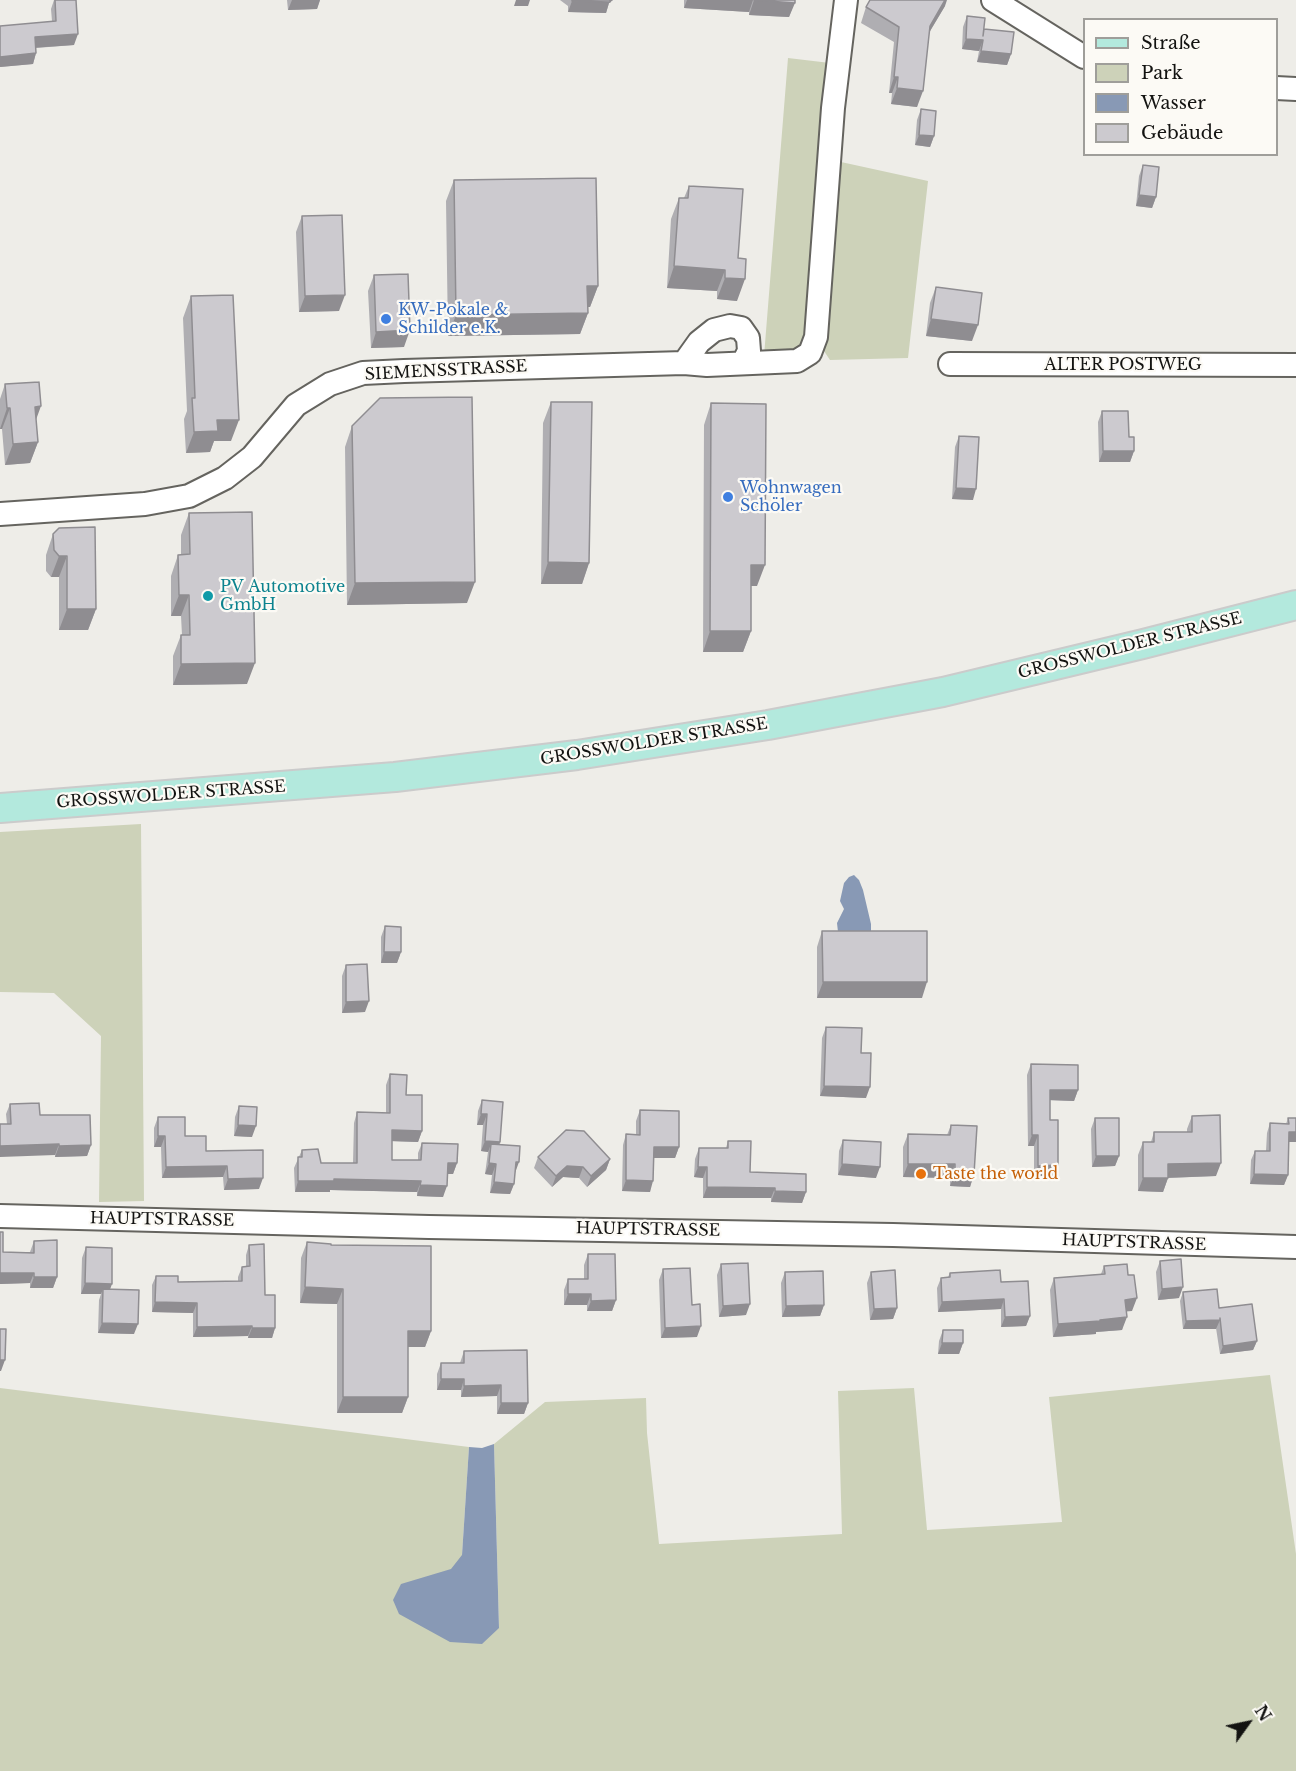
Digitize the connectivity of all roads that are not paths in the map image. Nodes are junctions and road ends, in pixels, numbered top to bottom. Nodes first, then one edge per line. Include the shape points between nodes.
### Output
1 (846, 0) edge
2 (993, 0) edge
3 (1083, 56) edge
4 (1278, 88) edge
5 (1296, 89) edge
6 (684, 363) junction
7 (743, 363) junction
8 (950, 364) dead end
9 (1296, 365) edge
10 (0, 514) edge
11 (1296, 605) edge
12 (0, 808) edge
13 (0, 1216) edge
14 (1296, 1247) edge

1 - 7 street, SIEMENSSTRASSE via 833,108 816,337 810,353 797,361
2 - 3 street
4 - 5 street
6 - 7 street, SIEMENSSTRASSE
6 - 7 street via 699,342 714,330 730,326 741,328 748,338 749,351
6 - 10 street, SIEMENSSTRASSE via 363,373 330,384 296,405 252,457 225,478 189,496 145,504
8 - 9 street, ALTER POSTWEG
11 - 12 main road, GROSSWOLDER STRASSE via 943,692 757,727 577,755 395,777
13 - 14 street, HAUPTSTRASSE

